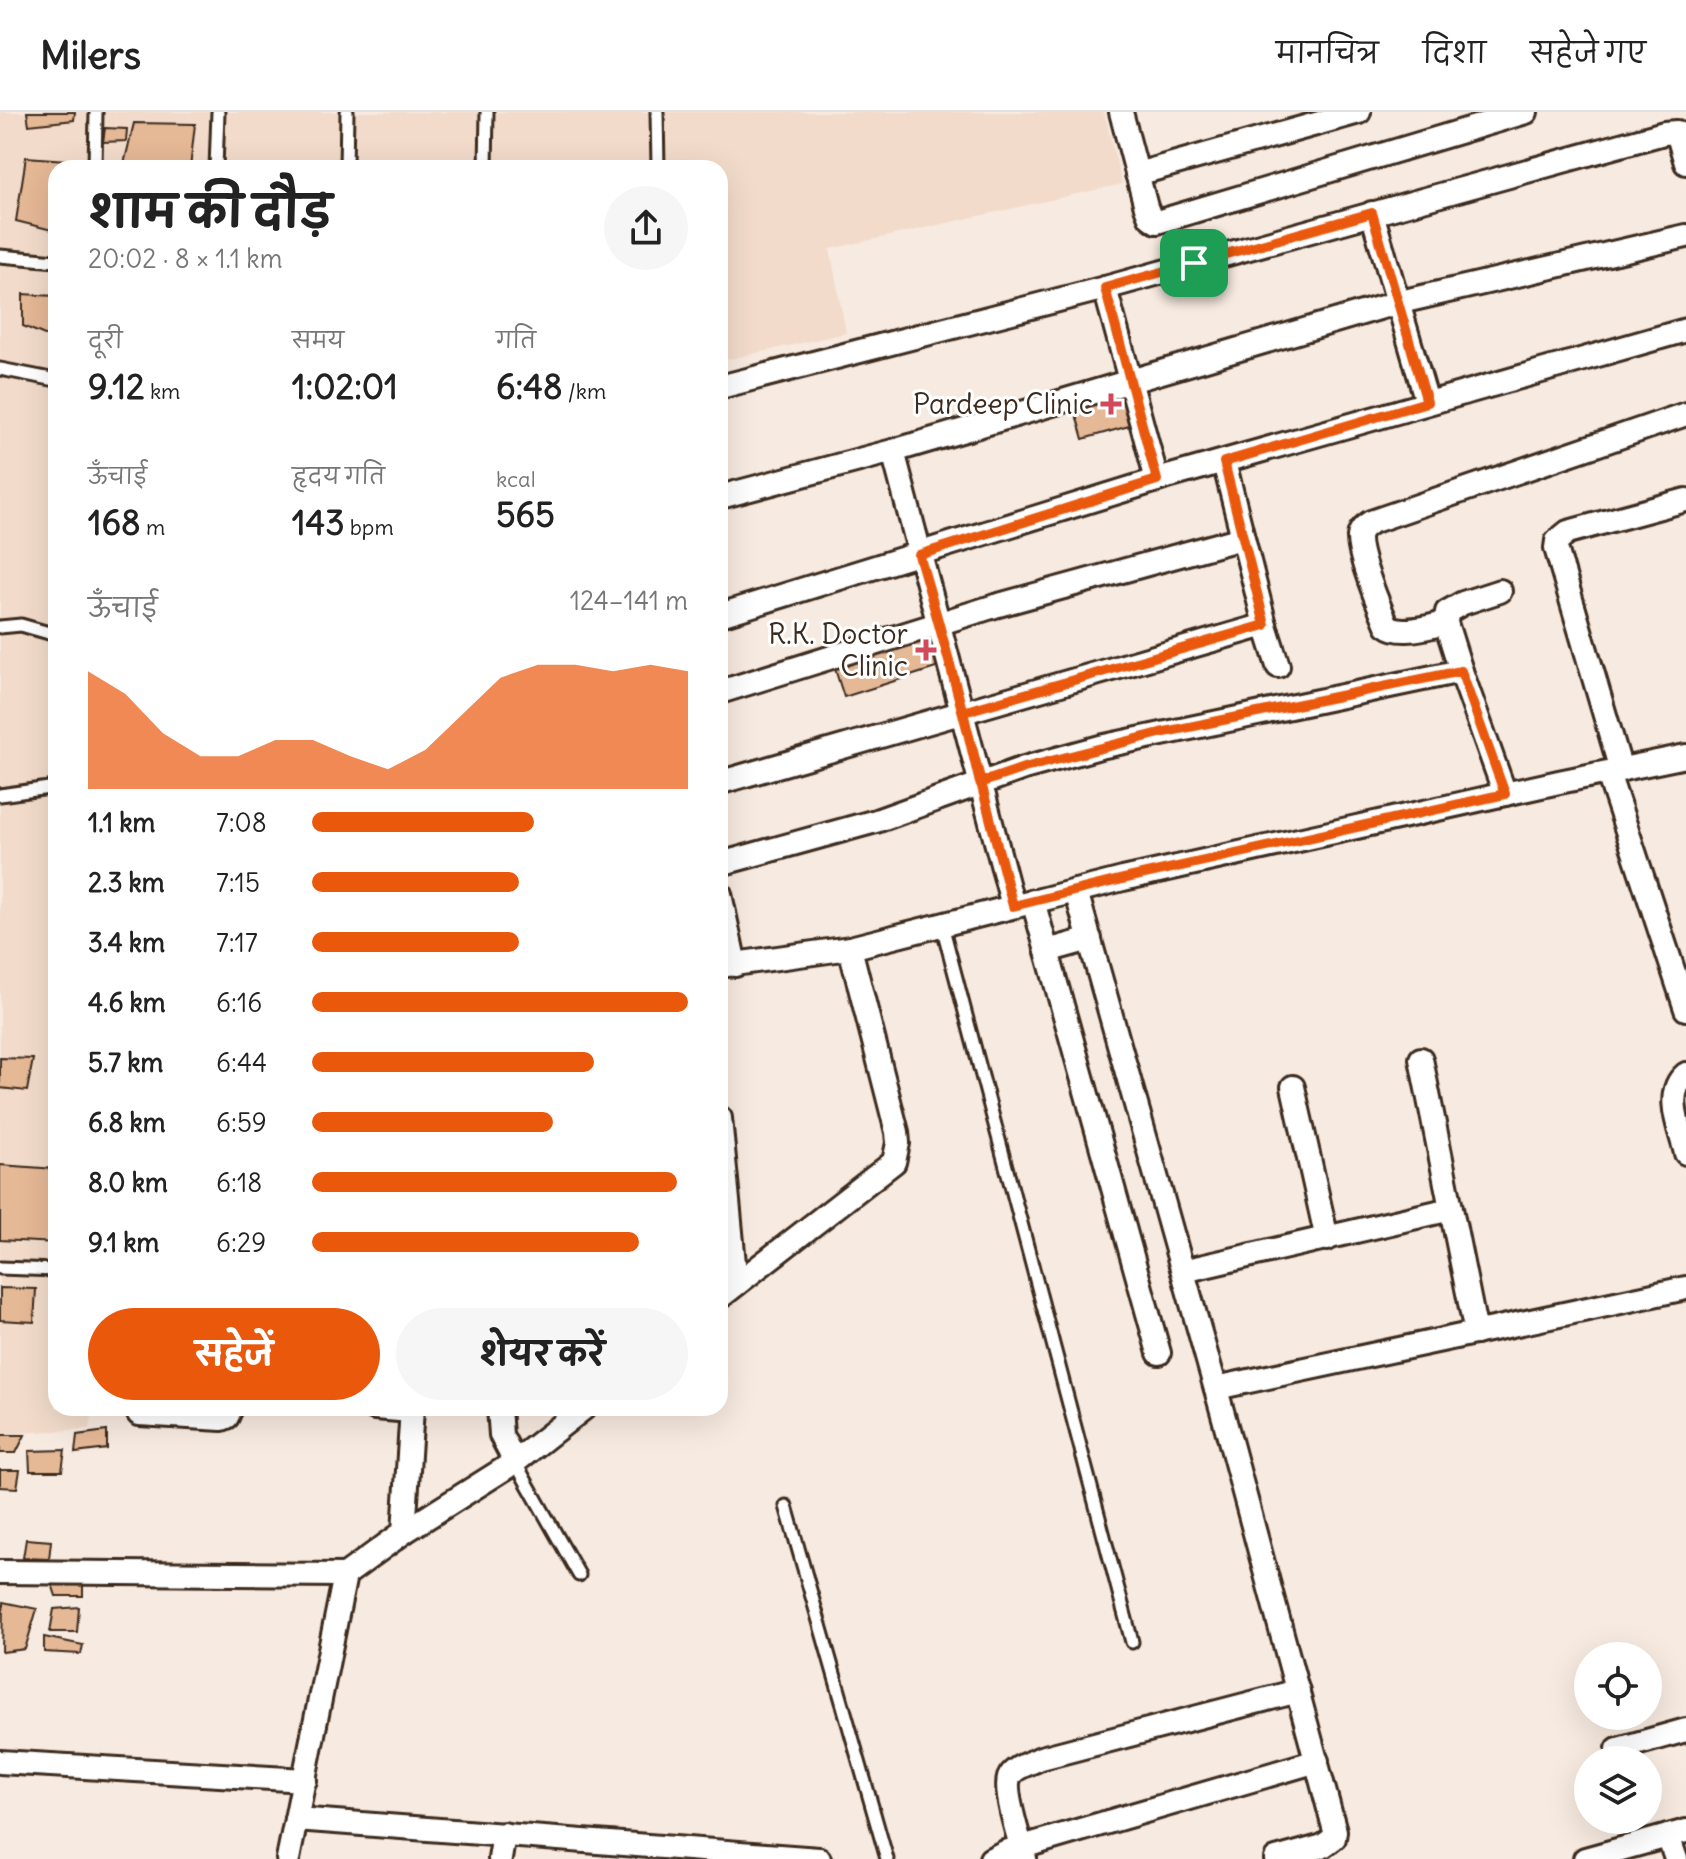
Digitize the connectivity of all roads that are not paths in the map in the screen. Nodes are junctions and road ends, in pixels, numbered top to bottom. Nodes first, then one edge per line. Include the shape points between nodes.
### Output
1 (96, 112) edge
2 (218, 112) edge
3 (347, 112) edge
4 (487, 112) edge
5 (657, 112) edge
6 (1121, 112) edge
7 (1359, 112) edge
8 (1526, 112) edge
9 (1490, 116) edge
10 (1685, 154) edge
11 (95, 160) edge
12 (216, 160) edge
13 (346, 160) edge
14 (486, 160) edge
15 (658, 160) edge
16 (1137, 174) junction
17 (1372, 213) junction
18 (1686, 236) edge
19 (0, 256) edge
20 (48, 260) edge
21 (1105, 288) junction
22 (1396, 303) junction
23 (1686, 330) edge
24 (0, 369) edge
25 (48, 378) edge
26 (1129, 382) junction
27 (728, 385) edge
28 (1427, 402) junction
29 (1686, 414) edge
30 (893, 451) junction
31 (1224, 462) junction
32 (1157, 480) junction
33 (728, 495) edge
34 (1686, 500) edge
35 (1242, 538) junction
36 (919, 555) junction
37 (1500, 591) dead end
38 (728, 613) edge
39 (940, 623) junction
40 (1446, 623) junction
41 (1265, 625) junction
42 (0, 627) edge
43 (48, 632) edge
44 (1278, 666) dead end
45 (1461, 671) junction
46 (728, 689) edge
47 (963, 712) junction
48 (1686, 756) edge
49 (1614, 772) junction
50 (728, 780) edge
51 (980, 783) junction
52 (48, 788) edge
53 (1505, 794) junction
54 (0, 795) edge
55 (728, 862) edge
56 (1076, 891) junction
57 (1023, 904) junction
58 (942, 925) junction
59 (1090, 939) junction
60 (1676, 941) edge
61 (850, 948) junction
62 (1047, 951) junction
63 (728, 966) edge
64 (1686, 1008) edge
65 (1421, 1059) dead end
66 (1684, 1077) edge
67 (1293, 1087) dead end
68 (1686, 1153) edge
69 (1451, 1209) junction
70 (1327, 1239) junction
71 (0, 1268) edge
72 (48, 1270) edge
73 (1183, 1271) junction
74 (1686, 1288) edge
75 (728, 1290) edge
76 (1476, 1333) junction
77 (1159, 1353) dead end
78 (1216, 1388) junction
79 (172, 1416) edge
80 (227, 1416) edge
81 (412, 1416) edge
82 (500, 1416) edge
83 (574, 1416) edge
84 (515, 1462) junction
85 (786, 1506) dead end
86 (404, 1532) junction
87 (0, 1572) edge
88 (345, 1575) junction
89 (579, 1575) dead end
90 (1132, 1642) dead end
91 (1298, 1691) junction
92 (1686, 1730) edge
93 (1629, 1746) edge
94 (1317, 1761) junction
95 (0, 1762) edge
96 (305, 1780) junction
97 (296, 1819) junction
98 (504, 1834) junction
99 (1677, 1834) edge
100 (659, 1853) edge
101 (1023, 1853) edge
102 (288, 1859) edge
103 (500, 1859) edge
104 (818, 1859) edge
105 (887, 1859) edge
106 (991, 1859) edge
107 (1276, 1859) edge
108 (1585, 1859) edge
109 (1676, 1859) edge

1 - 11 lane
2 - 12 lane
3 - 13 lane
4 - 14 lane
5 - 15 lane
6 - 16 street
7 - 16 street
8 - 9 street
9 - 16 street via 1163,222 1150,217
10 - 17 street via 1677,132 1664,133
17 - 21 street
17 - 22 street
18 - 22 street
19 - 20 lane
21 - 26 street
21 - 27 street
22 - 26 street
22 - 28 street
23 - 28 street
24 - 25 lane
26 - 30 street
26 - 32 street
28 - 31 street
29 - 40 street via 1363,528 1359,538 1387,625 1400,630
30 - 33 street
30 - 36 street
31 - 32 street
31 - 35 street
32 - 36 street
34 - 49 street via 1568,532 1557,541
35 - 39 street
35 - 41 street
36 - 38 street
36 - 39 street
37 - 40 street via 1453,607
39 - 46 street
39 - 47 street
40 - 45 street
41 - 44 street
41 - 47 street
42 - 43 lane
45 - 51 street via 1160,733
45 - 53 street
47 - 50 street
47 - 51 street
48 - 49 street
49 - 53 street
49 - 60 street
51 - 55 street via 876,821
51 - 57 street
52 - 54 lane
53 - 56 street
56 - 57 street
56 - 59 street
57 - 58 street
57 - 62 street
58 - 61 street
58 - 90 lane
59 - 62 street
59 - 73 street
60 - 64 street
61 - 63 street
61 - 75 street via 897,1132 894,1162
62 - 77 street
65 - 69 street
66 - 68 street via 1674,1097
67 - 70 street
69 - 70 street
69 - 76 street
70 - 73 street
71 - 72 lane
73 - 78 street
74 - 76 street
76 - 78 street
78 - 91 street
79 - 80 street
81 - 86 street
82 - 84 street via 501,1435
83 - 84 street
84 - 86 street
84 - 89 lane
85 - 105 lane
86 - 88 street
87 - 88 street
88 - 96 street
91 - 94 street
91 - 101 street via 1016,1769 1009,1791
92 - 93 street
94 - 101 street
94 - 107 street via 1334,1838
95 - 96 street
96 - 97 street
97 - 98 street
97 - 102 street
98 - 100 street
98 - 103 street
99 - 108 street
99 - 109 street
100 - 104 street
101 - 106 street

